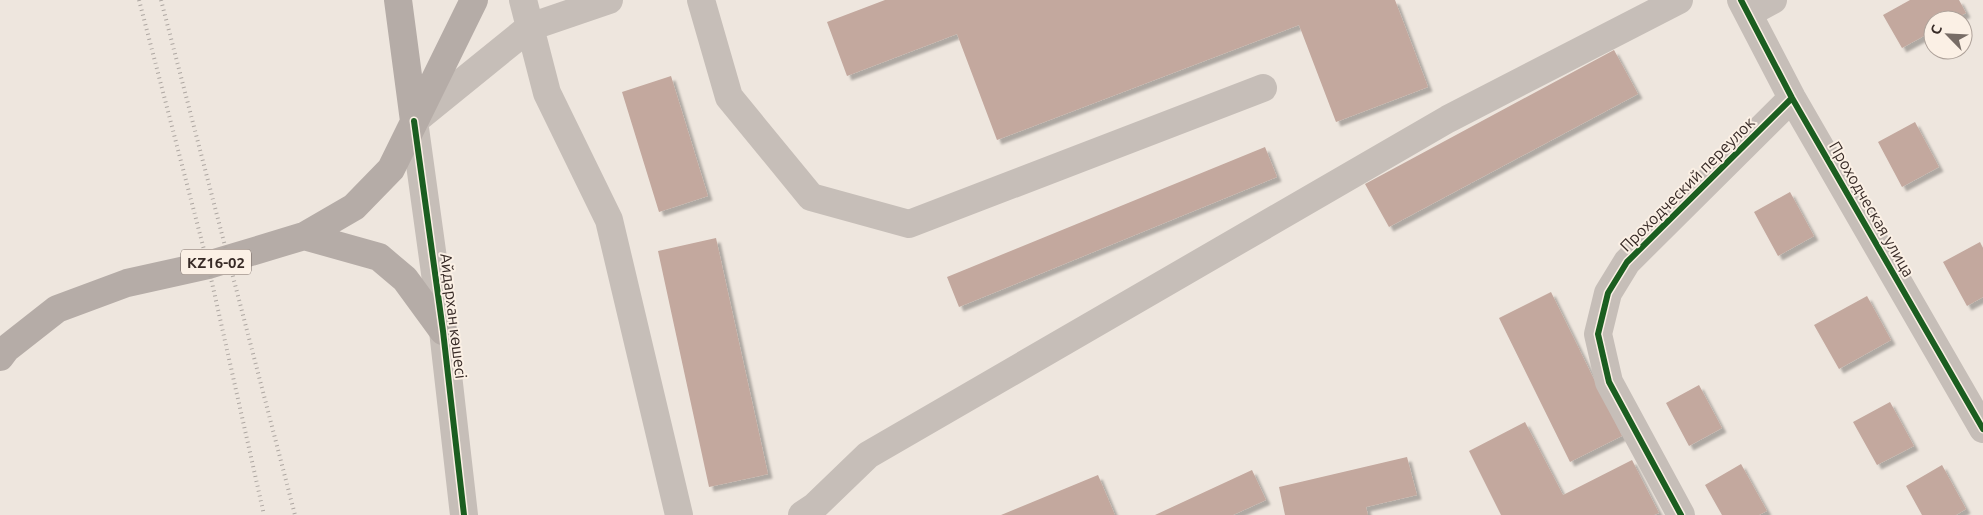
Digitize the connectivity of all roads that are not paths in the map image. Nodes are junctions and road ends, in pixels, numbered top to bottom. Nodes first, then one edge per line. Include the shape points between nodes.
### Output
1 (398, 0) edge
2 (474, 0) edge
3 (524, 0) edge
4 (609, 0) edge
5 (701, 0) edge
6 (1679, 0) edge
7 (1773, 0) edge
8 (1745, 7) edge
9 (530, 26) junction
10 (1263, 88) dead end
11 (1792, 98) junction
12 (414, 121) junction
13 (304, 236) junction
14 (443, 331) junction
15 (0, 357) edge
16 (1983, 429) edge
17 (464, 515) edge
18 (679, 515) edge
19 (802, 515) edge
20 (1681, 515) edge

1 - 12 main road
2 - 12 main road, KZ16-02
3 - 9 street
4 - 9 street
5 - 10 street via 729,97 811,197 910,224
6 - 19 street via 1448,119 876,450
7 - 8 street
8 - 11 street, Проходческая улица
9 - 12 street
9 - 18 street via 547,93 609,220
11 - 16 street, Проходческая улица
11 - 20 street, Проходческий переулок via 1627,262 1608,293 1598,334 1609,382
12 - 13 main road, KZ16-02 via 391,169 354,208
12 - 14 street, Айдархан көшесі
13 - 14 main road via 379,257 405,279
13 - 15 main road, KZ16-02 via 208,265 127,283 58,309
14 - 17 street, Айдархан көшесі

